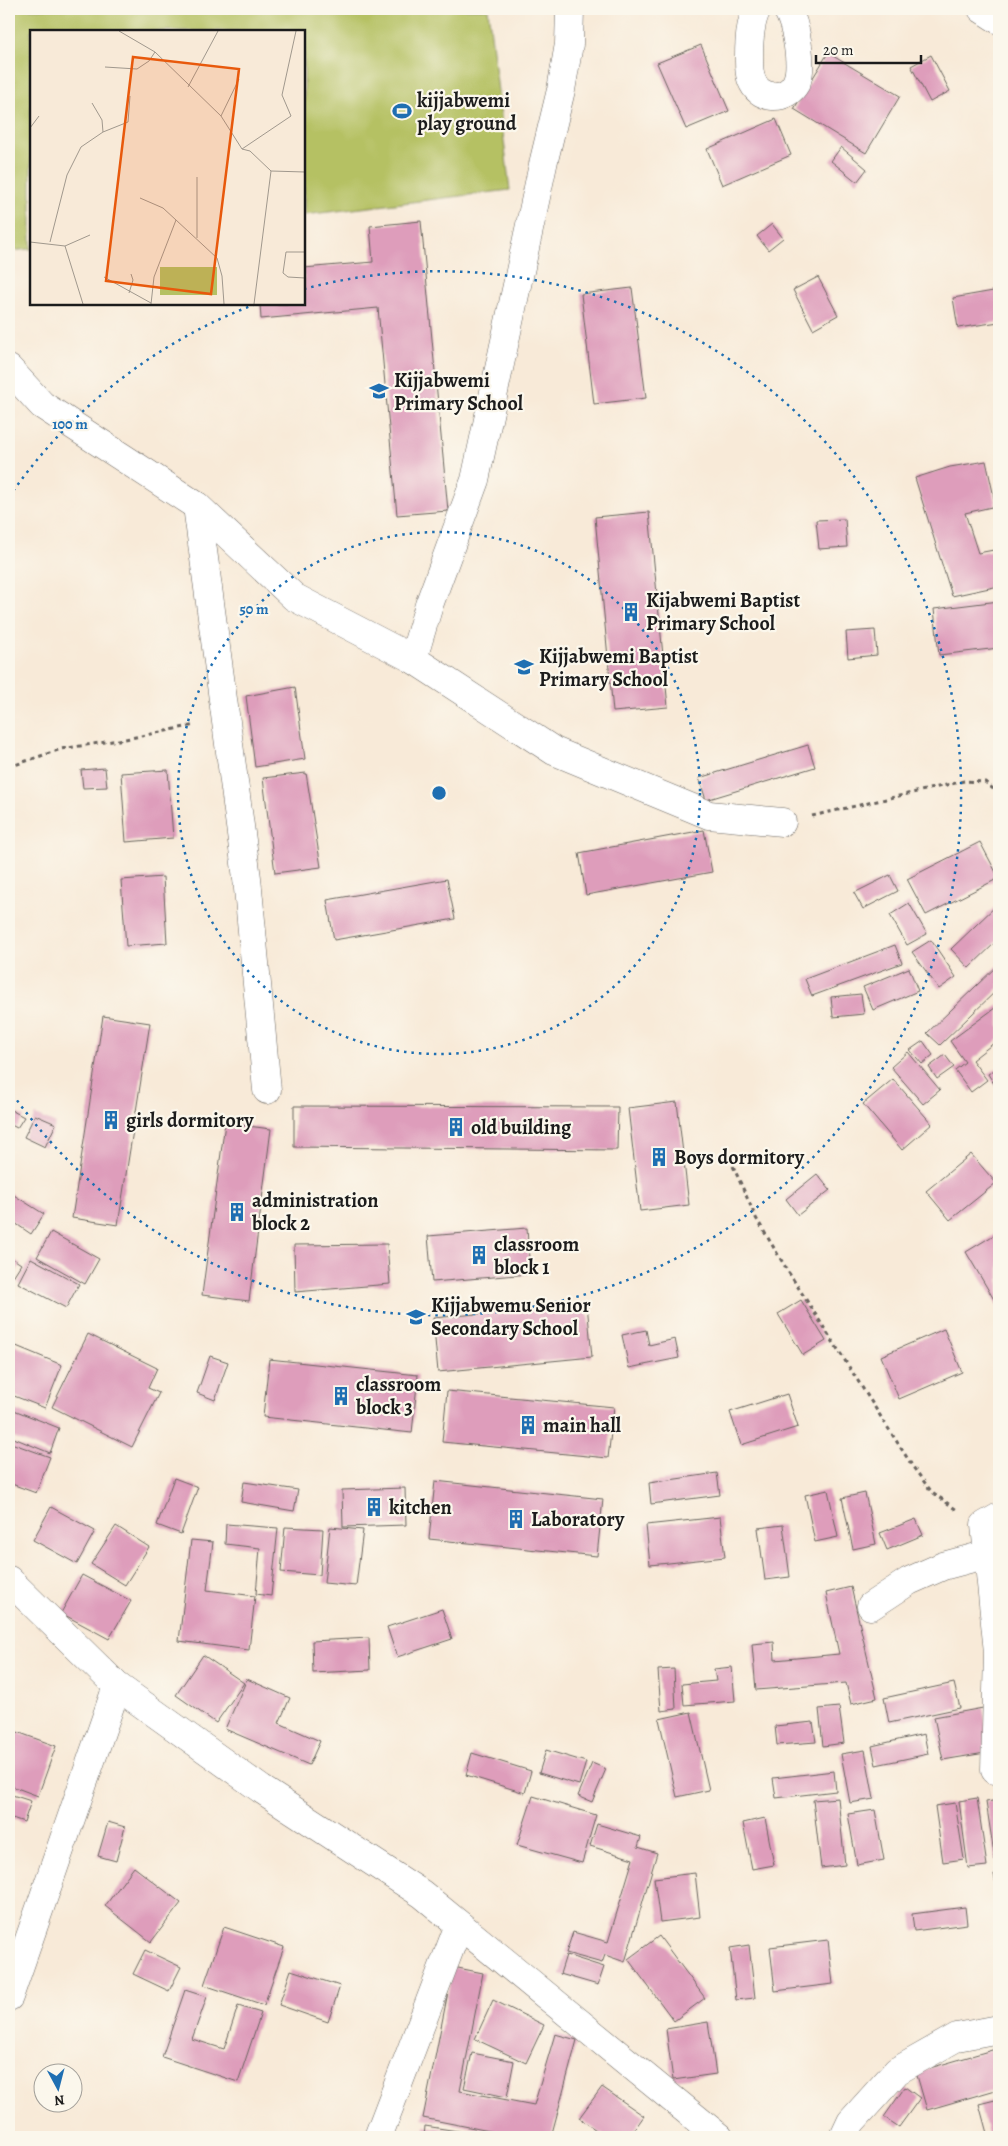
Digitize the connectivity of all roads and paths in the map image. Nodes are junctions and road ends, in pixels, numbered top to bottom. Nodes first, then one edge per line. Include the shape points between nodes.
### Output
1 (570, 9) edge
2 (757, 9) edge
3 (787, 9) edge
4 (982, 9) edge
5 (999, 20) edge
6 (9, 369) edge
7 (197, 506) junction
8 (413, 659) junction
9 (225, 719) junction
10 (9, 767) edge
11 (999, 794) edge
12 (782, 822) joint
13 (267, 1090) dead end
14 (733, 1166) dead end
15 (992, 1521) edge
16 (988, 1554) junction
17 (9, 1580) edge
18 (870, 1606) dead end
19 (117, 1686) junction
20 (995, 1770) dead end
21 (459, 1925) junction
22 (9, 1997) edge
23 (999, 2029) edge
24 (378, 2137) edge
25 (719, 2137) edge
26 (844, 2137) edge

1 - 8 street via 569,44 561,90 475,480 428,605
2 - 3 street via 749,42 750,74 756,89 777,97 791,90 798,77 798,44
4 - 5 street
6 - 7 street via 42,405
7 - 8 street via 294,597
7 - 9 street
8 - 12 street via 554,751 709,815
9 - 10 path via 61,749
9 - 13 street via 247,878
11 - 12 path via 985,782 964,781
14 - 15 path via 756,1218 788,1273 912,1467 931,1491 952,1508
15 - 16 street
16 - 18 street via 943,1566 909,1581
16 - 20 street via 998,1652
17 - 19 street
19 - 21 street via 261,1789 422,1894
19 - 22 street
21 - 24 street
21 - 25 street
23 - 26 street via 957,2037 897,2071 851,2122

